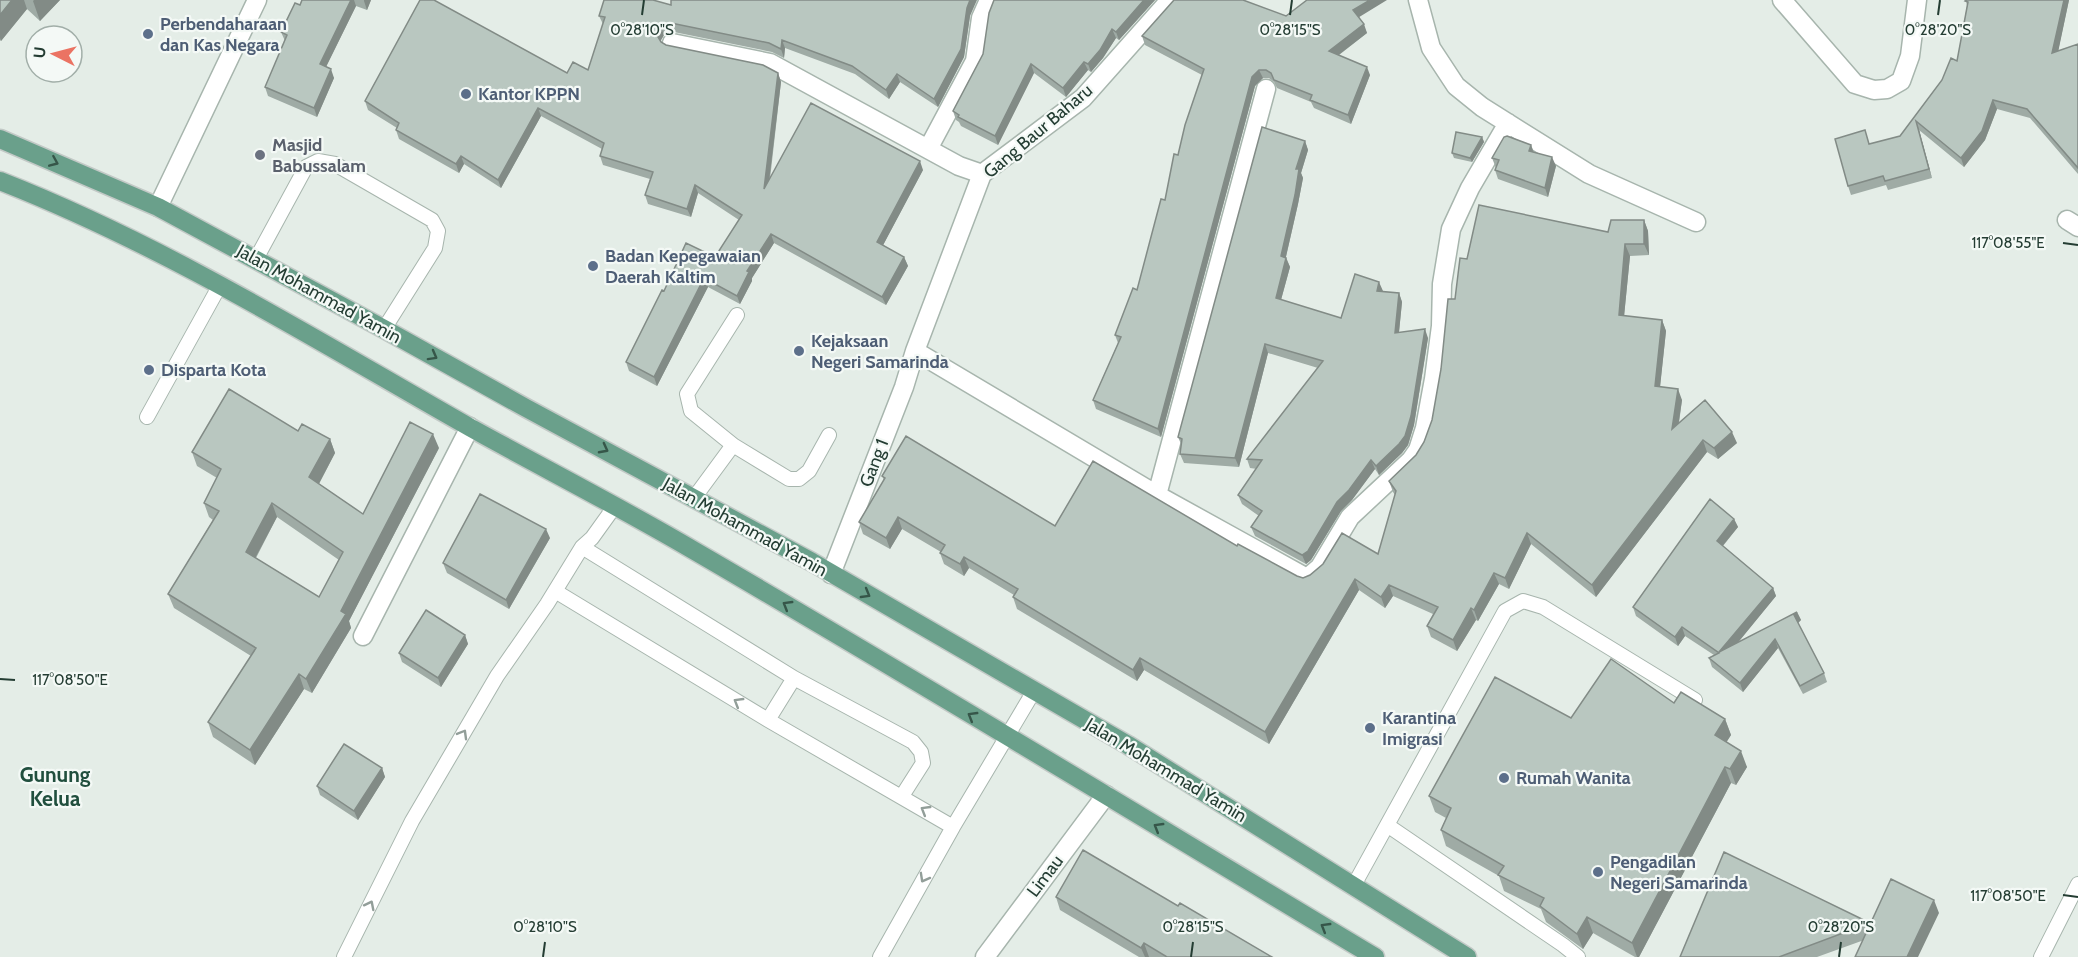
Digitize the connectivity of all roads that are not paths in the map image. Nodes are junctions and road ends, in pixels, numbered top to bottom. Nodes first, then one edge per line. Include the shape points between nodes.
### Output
1 (257, 0) edge
2 (989, 0) edge
3 (1170, 0) edge
4 (1418, 0) edge
5 (1782, 0) edge
6 (1917, 0) edge
7 (672, 43) dead end
8 (1266, 89) dead end
9 (1508, 123) junction
10 (0, 139) edge
11 (928, 149) junction
12 (982, 174) junction
13 (0, 181) edge
14 (158, 207) junction
15 (1696, 222) dead end
16 (256, 259) junction
17 (220, 285) junction
18 (737, 315) dead end
19 (384, 329) junction
20 (915, 351) junction
21 (147, 417) dead end
22 (470, 427) junction
23 (829, 435) dead end
24 (733, 445) junction
25 (1157, 495) junction
26 (694, 498) junction
27 (615, 506) junction
28 (582, 547) junction
29 (831, 574) junction
30 (555, 591) junction
31 (363, 636) dead end
32 (794, 678) junction
33 (1034, 691) junction
34 (1710, 710) edge
35 (768, 720) junction
36 (1006, 736) junction
37 (1106, 795) junction
38 (902, 796) junction
39 (1387, 825) junction
40 (953, 827) junction
41 (2078, 884) edge
42 (1354, 885) junction
43 (344, 957) edge
44 (880, 957) edge
45 (985, 957) edge
46 (1375, 957) edge
47 (1467, 957) edge
48 (1578, 957) edge
49 (2041, 957) edge

1 - 14 street
2 - 11 street via 981,18 975,61
3 - 12 street, Gang Baur Baharu via 1083,98
4 - 9 street via 1431,48 1442,67 1456,86
5 - 6 street via 1855,84 1874,90 1887,89 1901,81 1910,56
7 - 11 street via 770,63
8 - 25 street
9 - 15 street via 1589,174
9 - 25 street via 1451,229 1434,380 1418,450 1350,517 1320,567 1307,578
10 -> 14 main road, Jalan Mohammad Yamin
11 - 12 street
12 - 20 street, Gang Baur Baharu
13 - 17 main road via 63,206
14 - 16 main road, Jalan Mohammad Yamin
16 - 19 main road, Jalan Mohammad Yamin
16 - 19 lane via 306,166 318,161 335,164 432,220 438,231 435,248
17 - 21 lane
17 - 22 main road
18 - 24 lane via 687,393 691,411
19 -> 26 main road, Jalan Mohammad Yamin
20 - 25 street
20 - 29 street, Gang 1
22 - 27 main road
22 - 31 street
23 - 24 lane via 799,479 789,479
24 - 26 lane
26 - 29 main road, Jalan Mohammad Yamin
27 - 28 lane
36 -> 27 main road
28 - 30 lane
28 - 32 lane
29 -> 33 main road, Jalan Mohammad Yamin
35 -> 30 lane
43 -> 30 lane via 412,821 497,676
32 - 35 lane
32 - 38 lane via 914,742 923,763
33 - 36 lane
33 - 42 main road, Jalan Mohammad Yamin
34 - 39 lane via 1543,606 1523,601 1505,611
35 - 38 lane
36 - 37 main road
36 - 40 lane
37 - 45 street, Limau
46 -> 37 main road
40 -> 38 lane
39 - 42 lane
39 - 48 lane
40 -> 44 lane
41 - 49 lane
42 - 47 main road, Jalan Mohammad Yamin

